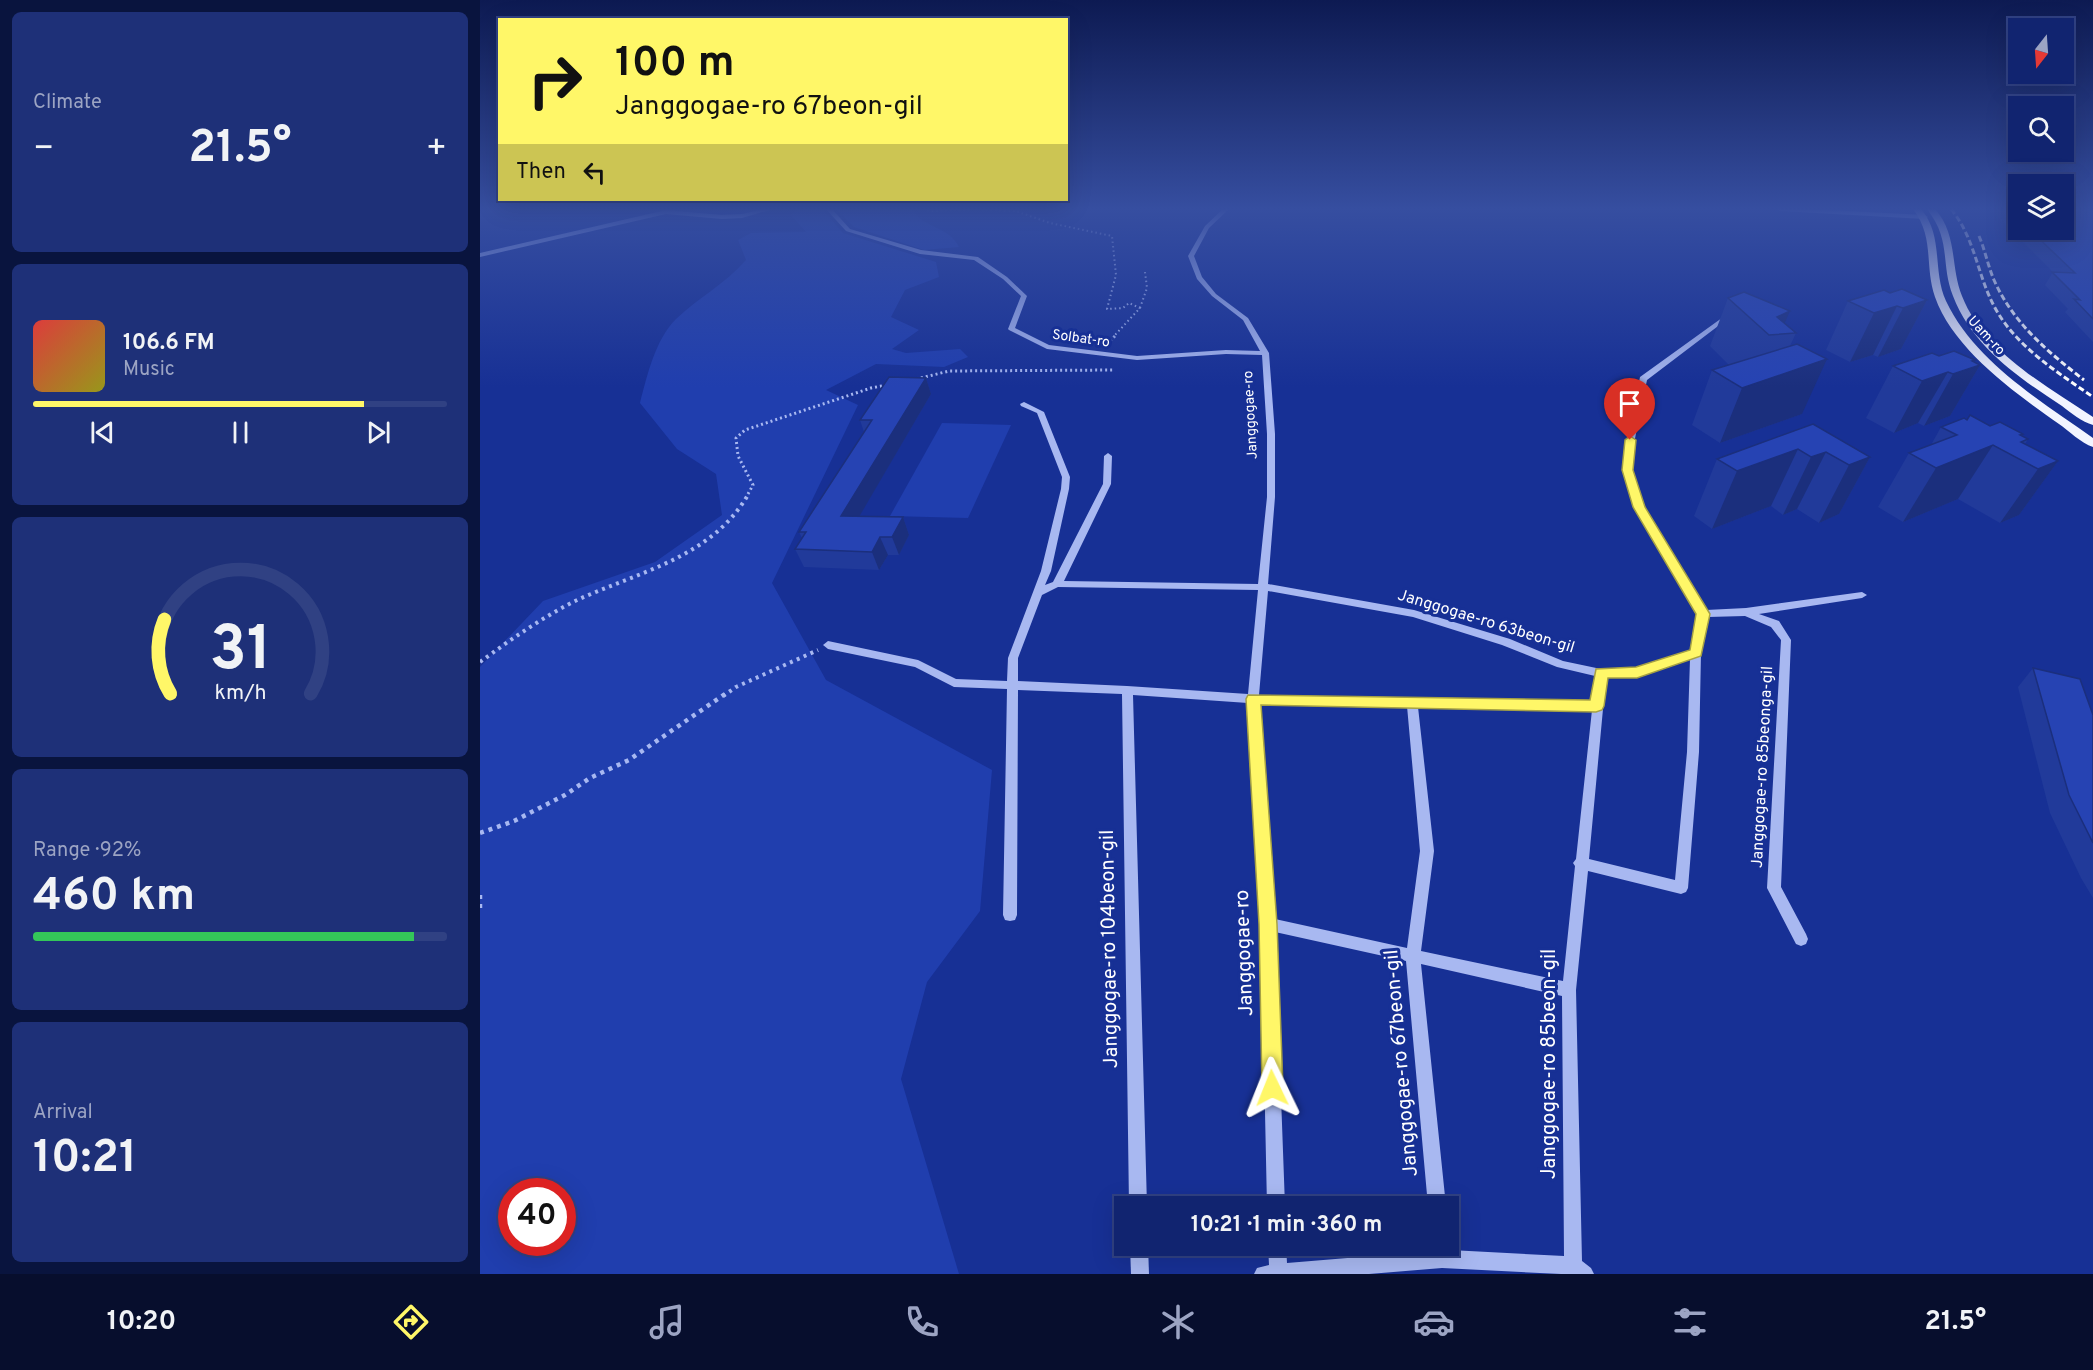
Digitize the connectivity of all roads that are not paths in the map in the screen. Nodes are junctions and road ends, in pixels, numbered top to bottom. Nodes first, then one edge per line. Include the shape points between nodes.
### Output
1 (991, 268) edge
2 (1196, 268) edge
3 (1936, 268) edge
4 (1953, 268) edge
5 (1736, 310) dead end
6 (1265, 352) junction
7 (1024, 404) dead end
8 (2093, 422) edge
9 (2093, 443) edge
10 (1108, 456) dead end
11 (1057, 584) junction
12 (1264, 587) junction
13 (1038, 593) junction
14 (1862, 594) dead end
15 (1746, 612) junction
16 (1703, 614) junction
17 (828, 645) road end
18 (1696, 653) junction
19 (1601, 673) junction
20 (1013, 686) junction
21 (1127, 690) junction
22 (1253, 699) junction
23 (1412, 702) junction
24 (1596, 706) junction
25 (1580, 863) junction
26 (1010, 915) dead end
27 (1268, 924) junction
28 (1801, 939) dead end
29 (1413, 956) junction
30 (1569, 990) junction
31 (1138, 1196) edge
32 (1276, 1196) edge
33 (1436, 1196) edge
34 (1459, 1255) edge
35 (1139, 1256) edge
36 (1277, 1256) edge
37 (1411, 1256) edge
38 (1576, 1271) edge
39 (1140, 1274) edge
40 (1263, 1274) edge
41 (1278, 1274) edge

1 - 6 street, Solbat-ro via 1024,296 1011,329 1047,347 1137,358
2 - 6 street, Janggogae-ro via 1214,295 1246,319
3 - 9 main road, Uam-ro via 1940,298 1958,331 2027,396
4 - 8 main road, Uam-ro via 1957,296 1993,349 2020,374
5 - 16 street via 1643,379 1627,458 1639,507
6 - 12 street, Janggogae-ro via 1271,497
7 - 13 street via 1040,412 1066,477
10 - 11 street via 1107,484
11 - 12 street
11 - 13 street
12 - 19 street, Janggogae-ro 63beon-gil via 1414,614 1506,642 1561,664
12 - 22 street, Janggogae-ro
13 - 20 street via 1013,658
14 - 15 street
15 - 16 street
15 - 28 street, Janggogae-ro 85beonga-gil via 1775,624 1786,640 1774,888
16 - 18 street
17 - 20 street via 918,664 954,683
18 - 19 street, Janggogae-ro 63beon-gil via 1637,673
18 - 25 street via 1694,752 1681,888
19 - 24 street, Janggogae-ro 85beon-gil
20 - 21 street
20 - 26 street
21 - 22 street
21 - 31 street, Janggogae-ro 104beon-gil
22 - 23 street
22 - 27 street, Janggogae-ro
23 - 24 street
23 - 29 street, Janggogae-ro 67beon-gil via 1427,851
24 - 25 street, Janggogae-ro 85beon-gil
25 - 30 street, Janggogae-ro 85beon-gil
27 - 29 street
27 - 32 street, Janggogae-ro
29 - 30 street
29 - 33 street, Janggogae-ro 67beon-gil
30 - 38 street, Janggogae-ro 85beon-gil
34 - 38 street, Janggogae-ro 85beon-gil
35 - 39 street
36 - 41 street
37 - 41 street
40 - 41 street

